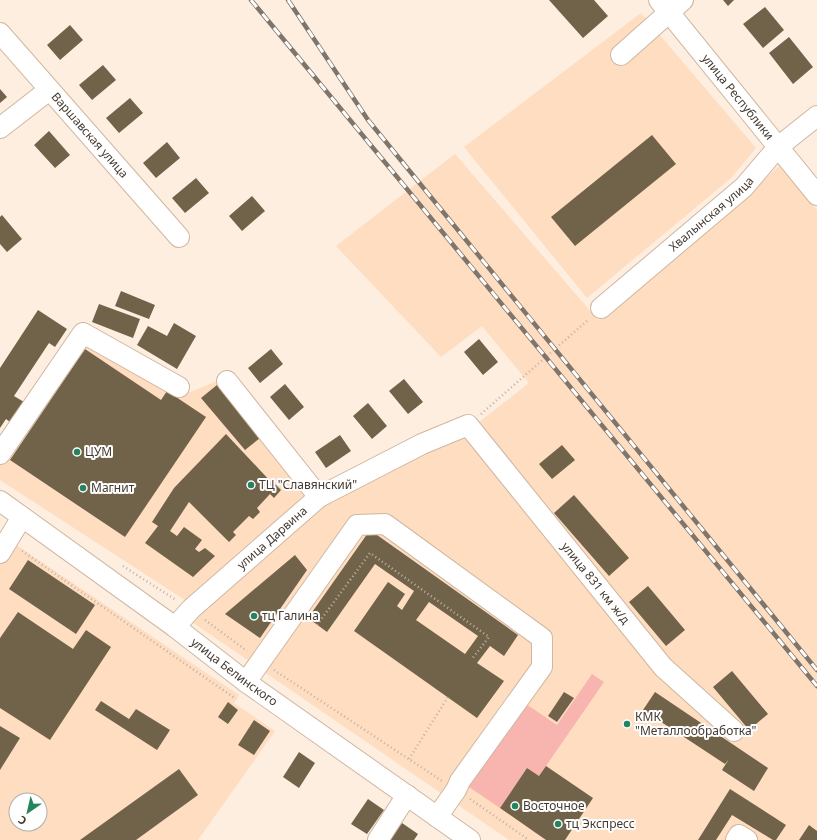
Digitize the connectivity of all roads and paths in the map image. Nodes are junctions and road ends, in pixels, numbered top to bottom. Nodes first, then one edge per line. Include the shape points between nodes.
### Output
1 (670, 4) edge
2 (0, 33) edge
3 (621, 55) dead end
4 (49, 90) junction
5 (817, 116) edge
6 (0, 128) edge
7 (778, 147) junction
8 (817, 195) edge
9 (180, 237) dead end
10 (601, 308) joint
11 (227, 381) dead end
12 (179, 387) dead end
13 (468, 425) junction
14 (0, 454) edge
15 (318, 497) junction
16 (0, 501) edge
17 (22, 517) junction
18 (22, 551) dead end
19 (0, 553) edge
20 (317, 625) dead end
21 (175, 627) junction
22 (472, 659) dead end
23 (246, 682) junction
24 (448, 697) dead end
25 (242, 703) dead end
26 (734, 731) dead end
27 (409, 759) dead end
28 (407, 796) junction
29 (437, 817) junction
30 (378, 840) edge
31 (470, 840) edge
32 (736, 840) edge
33 (747, 840) edge

1 - 3 street
1 - 7 street, улица Республики
2 - 4 street, Варшавская улица
4 - 6 street
4 - 9 street, Варшавская улица
5 - 7 street, Хвалынская улица
7 - 8 street, улица Республики
7 - 10 street, Хвалынская улица via 744,187
10 - 13 path
11 - 15 street
12 - 14 street via 83,333
13 - 15 street, улица Дарвина via 422,444
13 - 26 street, улица 831 км ж/д via 663,667
15 - 21 street, улица Дарвина via 191,609
16 - 17 street, улица Белинского
17 - 19 street
17 - 21 street, улица Белинского
18 - 25 path
20 - 22 path via 370,553 489,637
21 - 23 street, улица Белинского
23 - 28 street, улица Белинского
23 - 29 street via 357,525 385,524 542,638 542,666
24 - 27 path
28 - 29 street, улица Белинского
28 - 30 street
29 - 31 street, улица Белинского
32 - 33 street via 739,835

